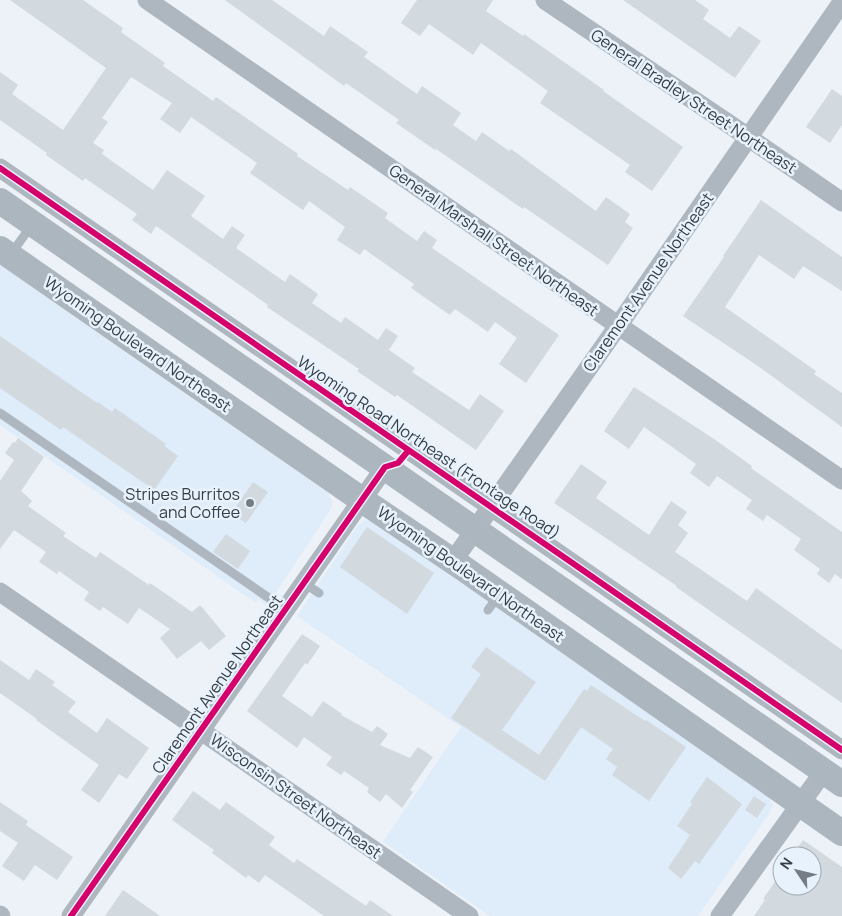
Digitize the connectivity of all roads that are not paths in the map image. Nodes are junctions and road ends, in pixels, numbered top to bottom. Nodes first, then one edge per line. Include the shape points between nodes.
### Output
1 (147, 0) edge
2 (545, 0) edge
3 (842, 2) edge
4 (749, 138) junction
5 (0, 168) edge
6 (0, 202) edge
7 (842, 202) edge
8 (32, 224) junction
9 (5, 252) edge
10 (618, 326) junction
11 (0, 413) edge
12 (385, 467) junction
13 (842, 480) edge
14 (362, 500) junction
15 (492, 506) junction
16 (475, 530) junction
17 (453, 561) junction
18 (0, 592) edge
19 (285, 609) junction
20 (201, 730) junction
21 (842, 750) edge
22 (833, 777) edge
23 (800, 804) junction
24 (842, 833) edge
25 (71, 916) edge
26 (468, 916) edge
27 (720, 916) edge

1 - 10 street, General Marshall Street Northeast
2 - 4 street, General Bradley Street Northeast
3 - 4 street, Claremont Avenue Northeast
4 - 7 street, General Bradley Street Northeast
4 - 10 street, Claremont Avenue Northeast
5 - 15 street, Wyoming Road Northeast (Frontage Road)
6 - 8 main road
8 - 9 lane
8 - 12 main road
9 - 14 main road, Wyoming Boulevard Northeast
10 - 13 street, General Marshall Street Northeast
10 - 15 street, Claremont Avenue Northeast
11 - 19 lane
12 - 14 street, Claremont Avenue Northeast
12 - 16 main road
14 - 17 main road, Wyoming Boulevard Northeast
14 - 19 street, Claremont Avenue Northeast via 311,588
15 - 16 street, Claremont Avenue Northeast
15 - 21 street, Wyoming Road Northeast (Frontage Road)
16 - 17 street, Claremont Avenue Northeast
16 - 22 main road
17 - 23 main road, Wyoming Boulevard Northeast via 494,602
18 - 20 street, Wisconsin Street Northeast
19 - 20 street, Claremont Avenue Northeast
20 - 25 street, Claremont Avenue Northeast
20 - 26 street, Wisconsin Street Northeast
22 - 23 street
23 - 24 main road, Wyoming Boulevard Northeast
23 - 27 street

